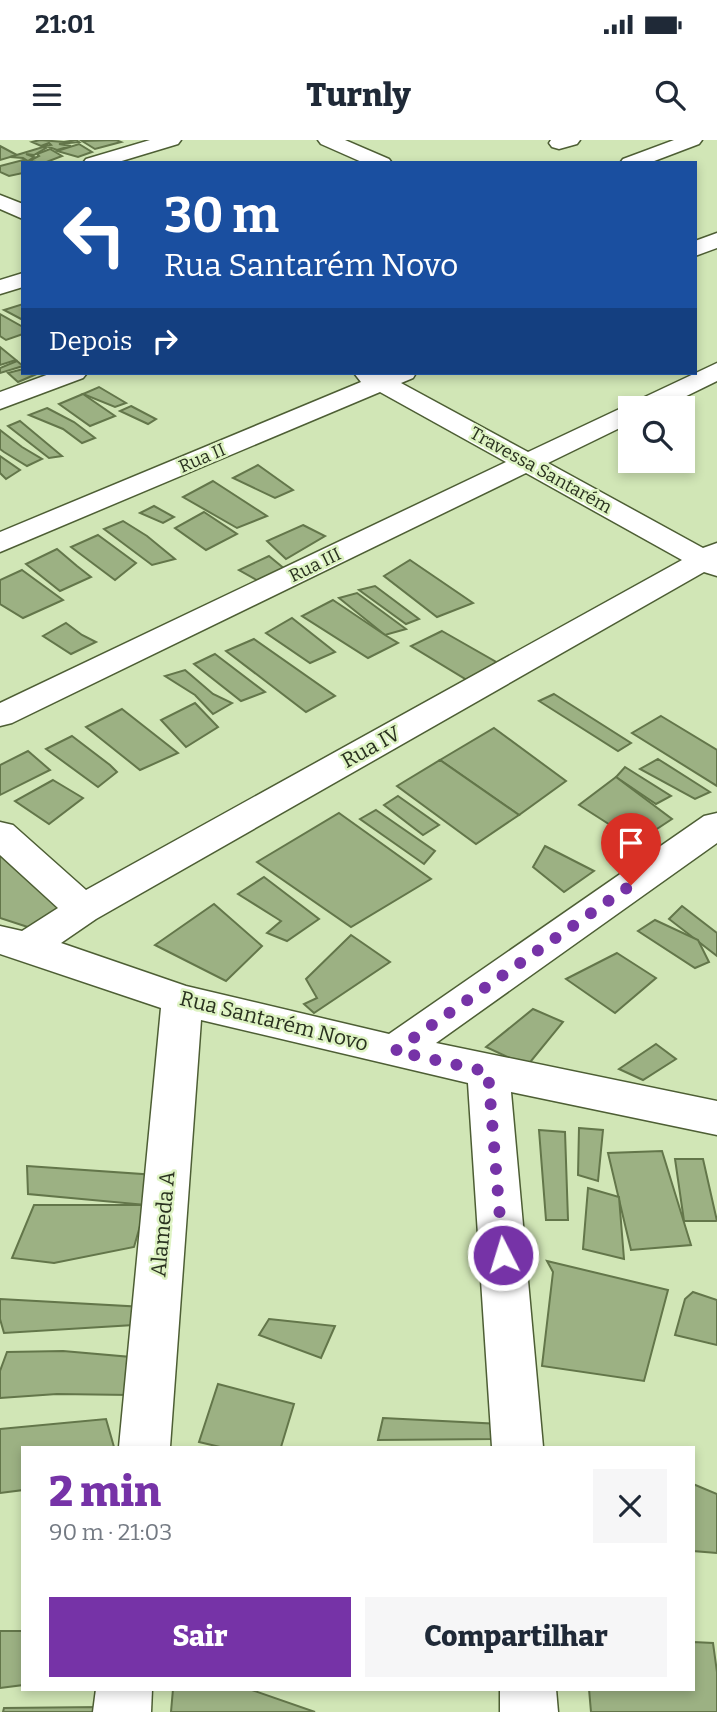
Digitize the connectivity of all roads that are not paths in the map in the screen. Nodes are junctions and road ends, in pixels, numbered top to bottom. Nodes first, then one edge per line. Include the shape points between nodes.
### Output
1 (171, 140) edge
2 (328, 140) edge
3 (684, 143) edge
4 (128, 153) junction
5 (707, 157) dead end
6 (100, 161) edge
7 (146, 161) edge
8 (377, 161) edge
9 (635, 161) edge
10 (4, 192) edge
11 (21, 211) edge
12 (717, 240) edge
13 (697, 248) edge
14 (21, 281) edge
15 (0, 287) edge
16 (717, 371) edge
17 (69, 375) edge
18 (383, 376) edge
19 (666, 396) edge
20 (0, 401) edge
21 (618, 419) edge
22 (528, 462) junction
23 (0, 542) edge
24 (713, 560) edge
25 (0, 716) edge
26 (717, 825) edge
27 (0, 834) edge
28 (83, 909) junction
29 (14, 943) edge
30 (182, 1000) junction
31 (395, 1051) junction
32 (488, 1072) junction
33 (717, 1118) edge
34 (144, 1446) edge
35 (517, 1446) edge
36 (124, 1691) edge
37 (528, 1691) edge
38 (122, 1712) edge
39 (529, 1712) edge

1 - 4 street
2 - 8 street
3 - 5 street
3 - 9 street
4 - 6 street
4 - 7 street
10 - 11 street
12 - 13 street
14 - 15 street
16 - 19 street
17 - 20 street
18 - 22 street, Travessa Santarém
18 - 23 street, Rua II
21 - 22 street, Rua III
22 - 24 street, Travessa Santarém
22 - 25 street, Rua III
24 - 28 street, Rua IV
26 - 31 street
27 - 28 street
28 - 29 street, Rua IV
29 - 30 street, Rua Santarém Novo
30 - 31 street, Rua Santarém Novo
30 - 34 street, Alameda A
31 - 32 street, Rua Santarém Novo
32 - 33 street, Rua Santarém Novo
32 - 35 street
36 - 38 street
37 - 39 street

